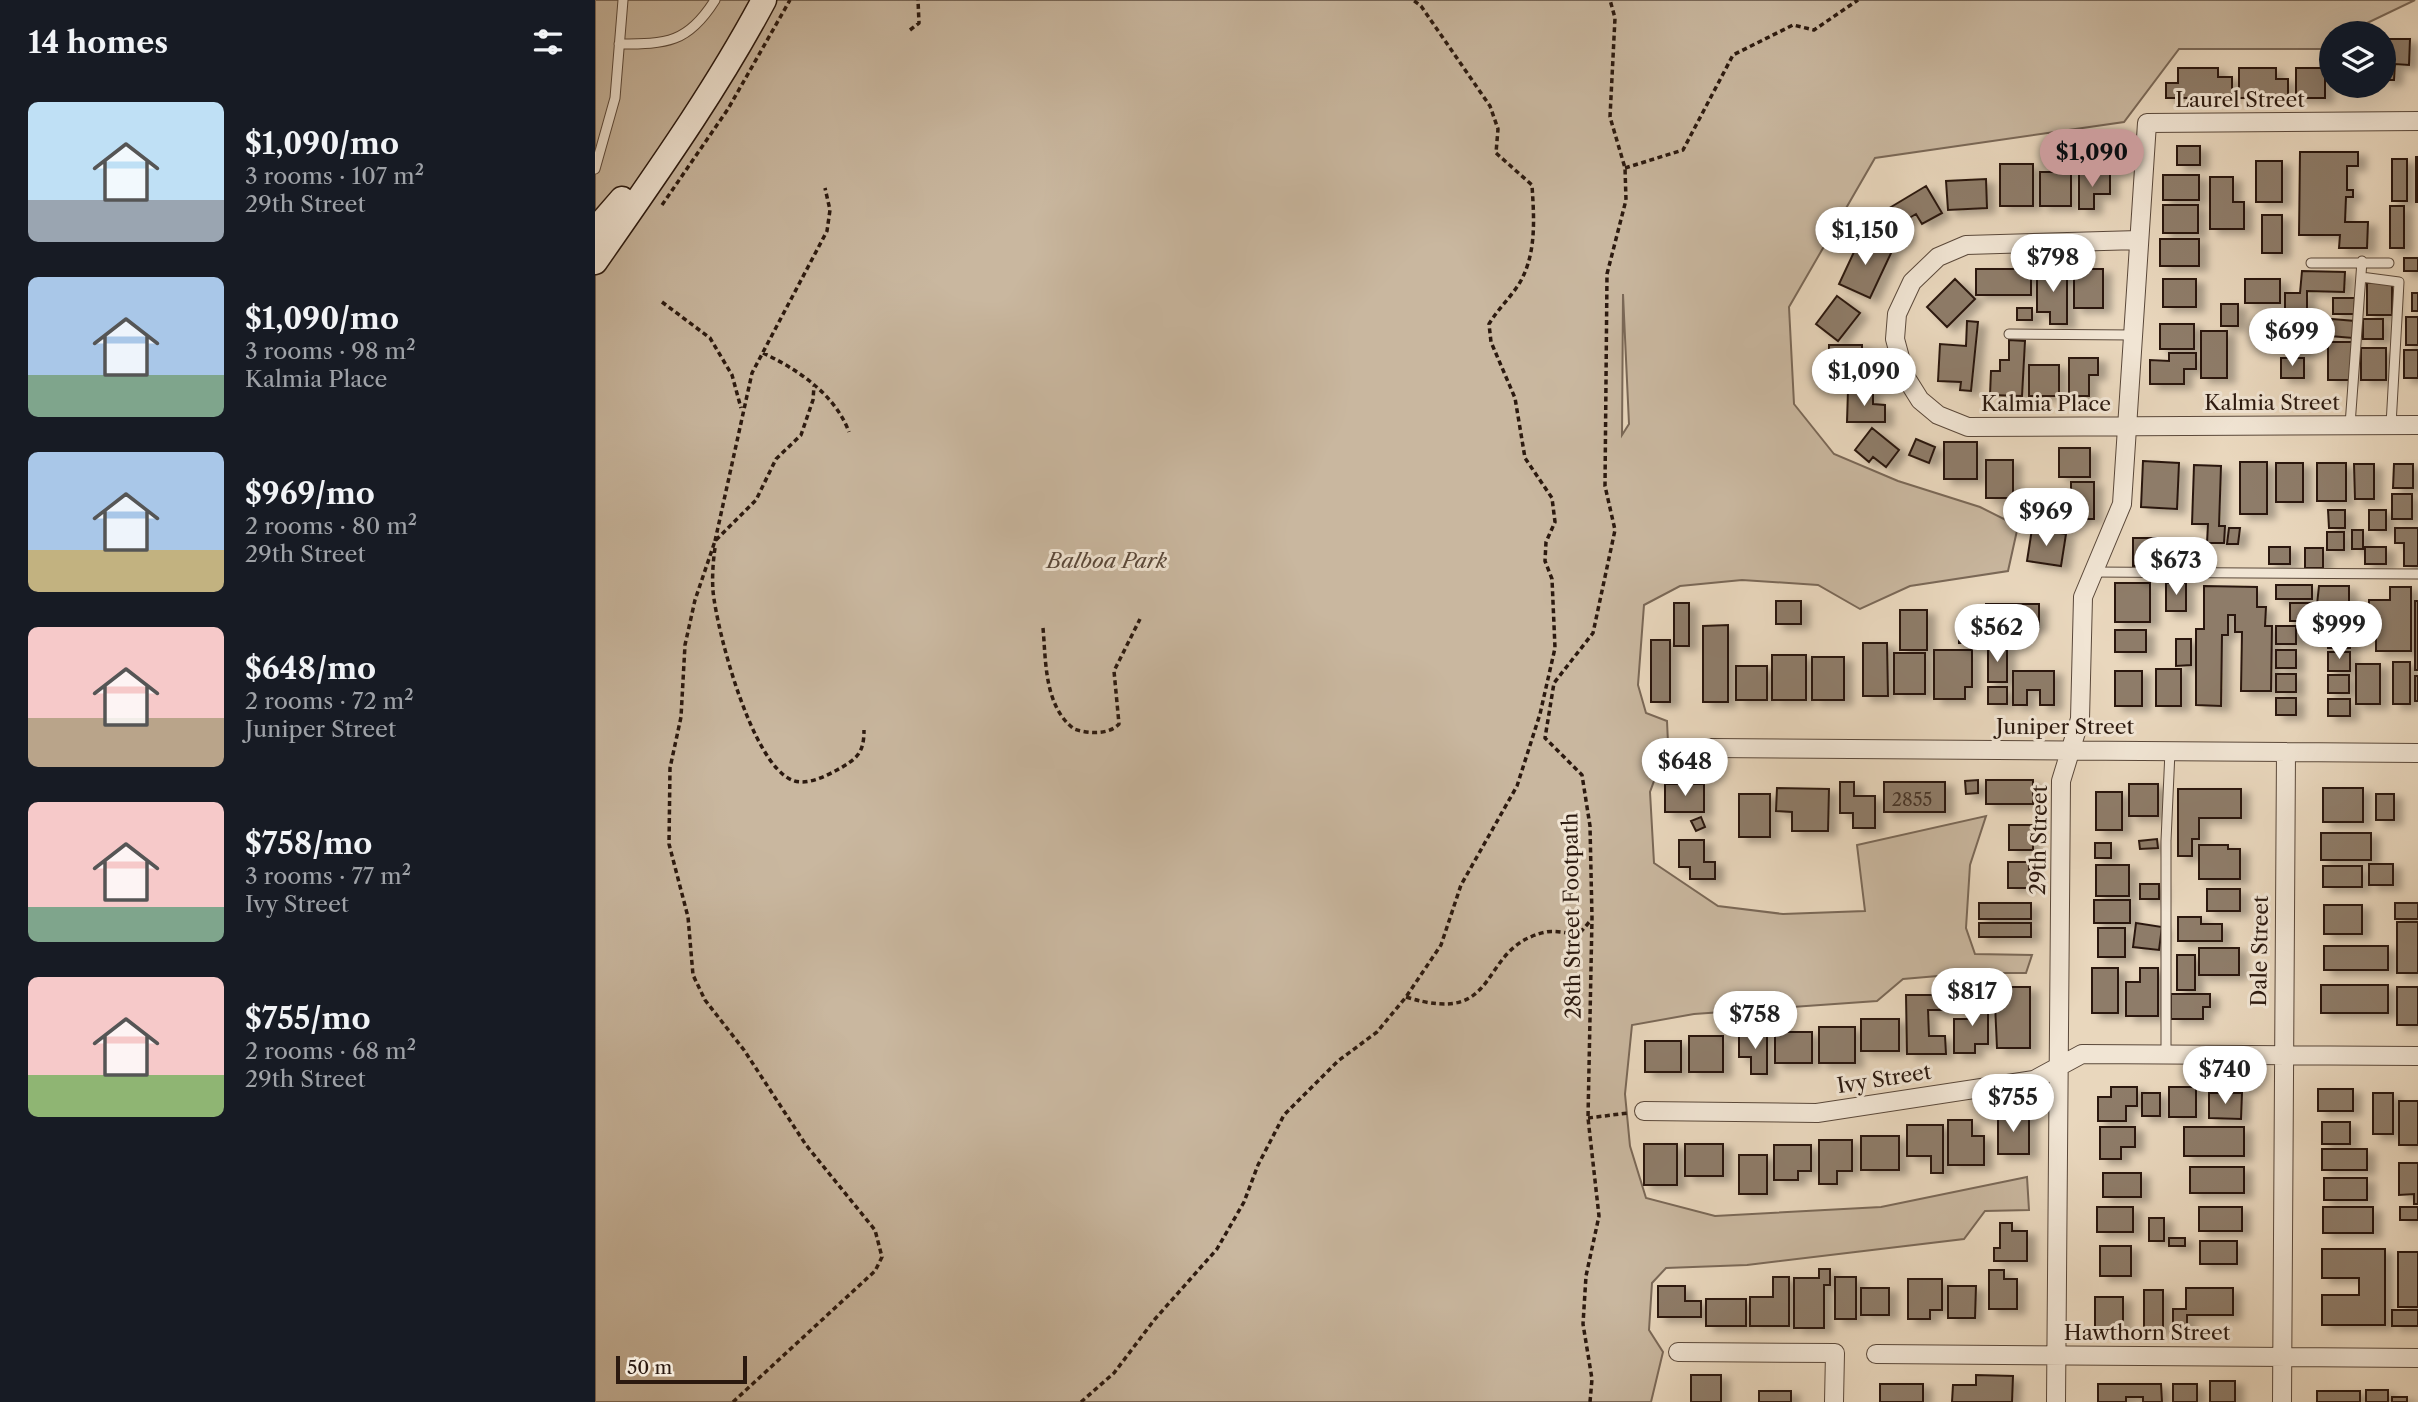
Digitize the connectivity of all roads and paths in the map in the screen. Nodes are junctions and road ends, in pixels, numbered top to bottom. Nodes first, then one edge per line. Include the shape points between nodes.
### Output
1 (623, 0) edge
2 (715, 0) edge
3 (764, 0) edge
4 (918, 0) edge
5 (1413, 0) edge
6 (1610, 0) edge
7 (1858, 0) edge
8 (909, 30) dead end
9 (619, 44) junction
10 (2418, 121) edge
11 (2147, 123) joint
12 (688, 125) junction
13 (1625, 168) junction
14 (595, 169) edge
15 (825, 188) dead end
16 (595, 230) edge
17 (2139, 240) junction
18 (2362, 261) junction
19 (595, 262) edge
20 (2311, 263) dead end
21 (2389, 263) dead end
22 (2361, 276) junction
23 (662, 302) dead end
24 (2010, 334) dead end
25 (2133, 335) junction
26 (763, 353) junction
27 (814, 386) junction
28 (742, 410) junction
29 (2350, 425) junction
30 (2391, 425) junction
31 (2418, 425) edge
32 (2127, 427) junction
33 (849, 432) dead end
34 (715, 541) junction
35 (2093, 572) junction
36 (2418, 574) edge
37 (1140, 619) dead end
38 (1043, 628) dead end
39 (864, 730) dead end
40 (1711, 748) dead end
41 (2071, 750) junction
42 (2170, 751) junction
43 (2285, 752) junction
44 (2418, 753) edge
45 (1592, 918) junction
46 (1406, 997) junction
47 (2166, 1055) junction
48 (2282, 1055) junction
49 (2418, 1056) edge
50 (2059, 1065) junction
51 (1644, 1111) joint
52 (1588, 1118) junction
53 (1678, 1352) dead end
54 (1876, 1354) dead end
55 (2057, 1355) junction
56 (2283, 1357) junction
57 (2418, 1358) edge
58 (733, 1402) edge
59 (1081, 1402) edge
60 (1590, 1402) edge
61 (1834, 1402) edge
62 (2056, 1402) edge
63 (2282, 1402) edge

1 - 9 lane
2 - 9 lane via 683,37 659,44
3 - 12 main road
4 - 8 path via 919,23
5 - 46 path via 1490,106 1498,129 1496,153 1532,186 1535,230 1527,261 1520,282 1489,324 1491,342 1515,398 1525,458 1552,498 1555,522 1546,542 1545,561 1552,579 1555,648 1517,786 1461,885 1441,945
6 - 13 path via 1615,18 1610,117
7 - 13 path via 1814,30 1793,25 1733,55 1683,150
9 - 14 lane via 615,98
10 - 11 street, Laurel Street
11 - 17 street, 29th Street
12 - 16 main road
12 - 19 main road
13 - 45 path, 28th Street Footpath via 1626,200 1607,274 1605,486 1615,530 1593,632 1554,683 1545,737 1582,775 1590,826
15 - 26 path via 830,210 827,231
17 - 25 street, 29th Street
17 - 32 street, Kalmia Place via 1966,245 1938,257 1912,282 1897,314 1895,339 1905,376 1920,400 1938,415 1968,427
18 - 20 lane
18 - 21 lane
18 - 22 lane
22 - 29 lane
22 - 30 lane via 2399,282
23 - 28 path via 711,338 732,375
24 - 25 lane
25 - 32 street, 29th Street
26 - 27 path via 796,369
26 - 28 path
27 - 33 path via 844,418
27 - 34 path via 801,435 776,459 756,500
28 - 34 path
29 - 30 street, Kalmia Street
29 - 32 street, Kalmia Street
30 - 31 street, Kalmia Street
32 - 35 street, 29th Street via 2122,504
34 - 39 path via 713,591 721,639 748,720 776,767 789,779 803,783 830,774 856,759 864,748
34 - 58 path via 685,645 683,707 668,789 669,844 688,917 693,975 705,1000 744,1050 787,1120 876,1230 882,1257 875,1271
35 - 36 lane
35 - 41 street, 29th Street via 2083,597 2080,719
37 - 38 path via 1114,671 1119,724 1101,732 1074,729 1058,710 1047,672
40 - 41 street, Juniper Street
41 - 42 street, Juniper Street
41 - 50 street, 29th Street via 2061,781
42 - 43 street, Juniper Street
42 - 47 lane
43 - 44 street, Juniper Street
43 - 48 street, Dale Street
45 - 46 path via 1579,934 1549,931 1528,939 1468,1000 1436,1006
45 - 52 path, 28th Street Footpath
46 - 59 path via 1377,1032 1338,1061 1284,1115 1217,1249 1114,1373
47 - 48 street, Ivy Street
47 - 50 street, Ivy Street via 2082,1054
48 - 49 street, Ivy Street
48 - 56 street, Dale Street
50 - 51 street, Ivy Street via 2034,1080 1817,1113
50 - 55 street, 29th Street
51 - 52 path
52 - 60 path, 28th Street Footpath via 1598,1216 1584,1312 1592,1379
53 - 61 street via 1835,1353
54 - 55 street, Hawthorn Street
55 - 56 street, Hawthorn Street
55 - 62 street, 29th Street
56 - 57 street, Hawthorn Street
56 - 63 street, Dale Street

